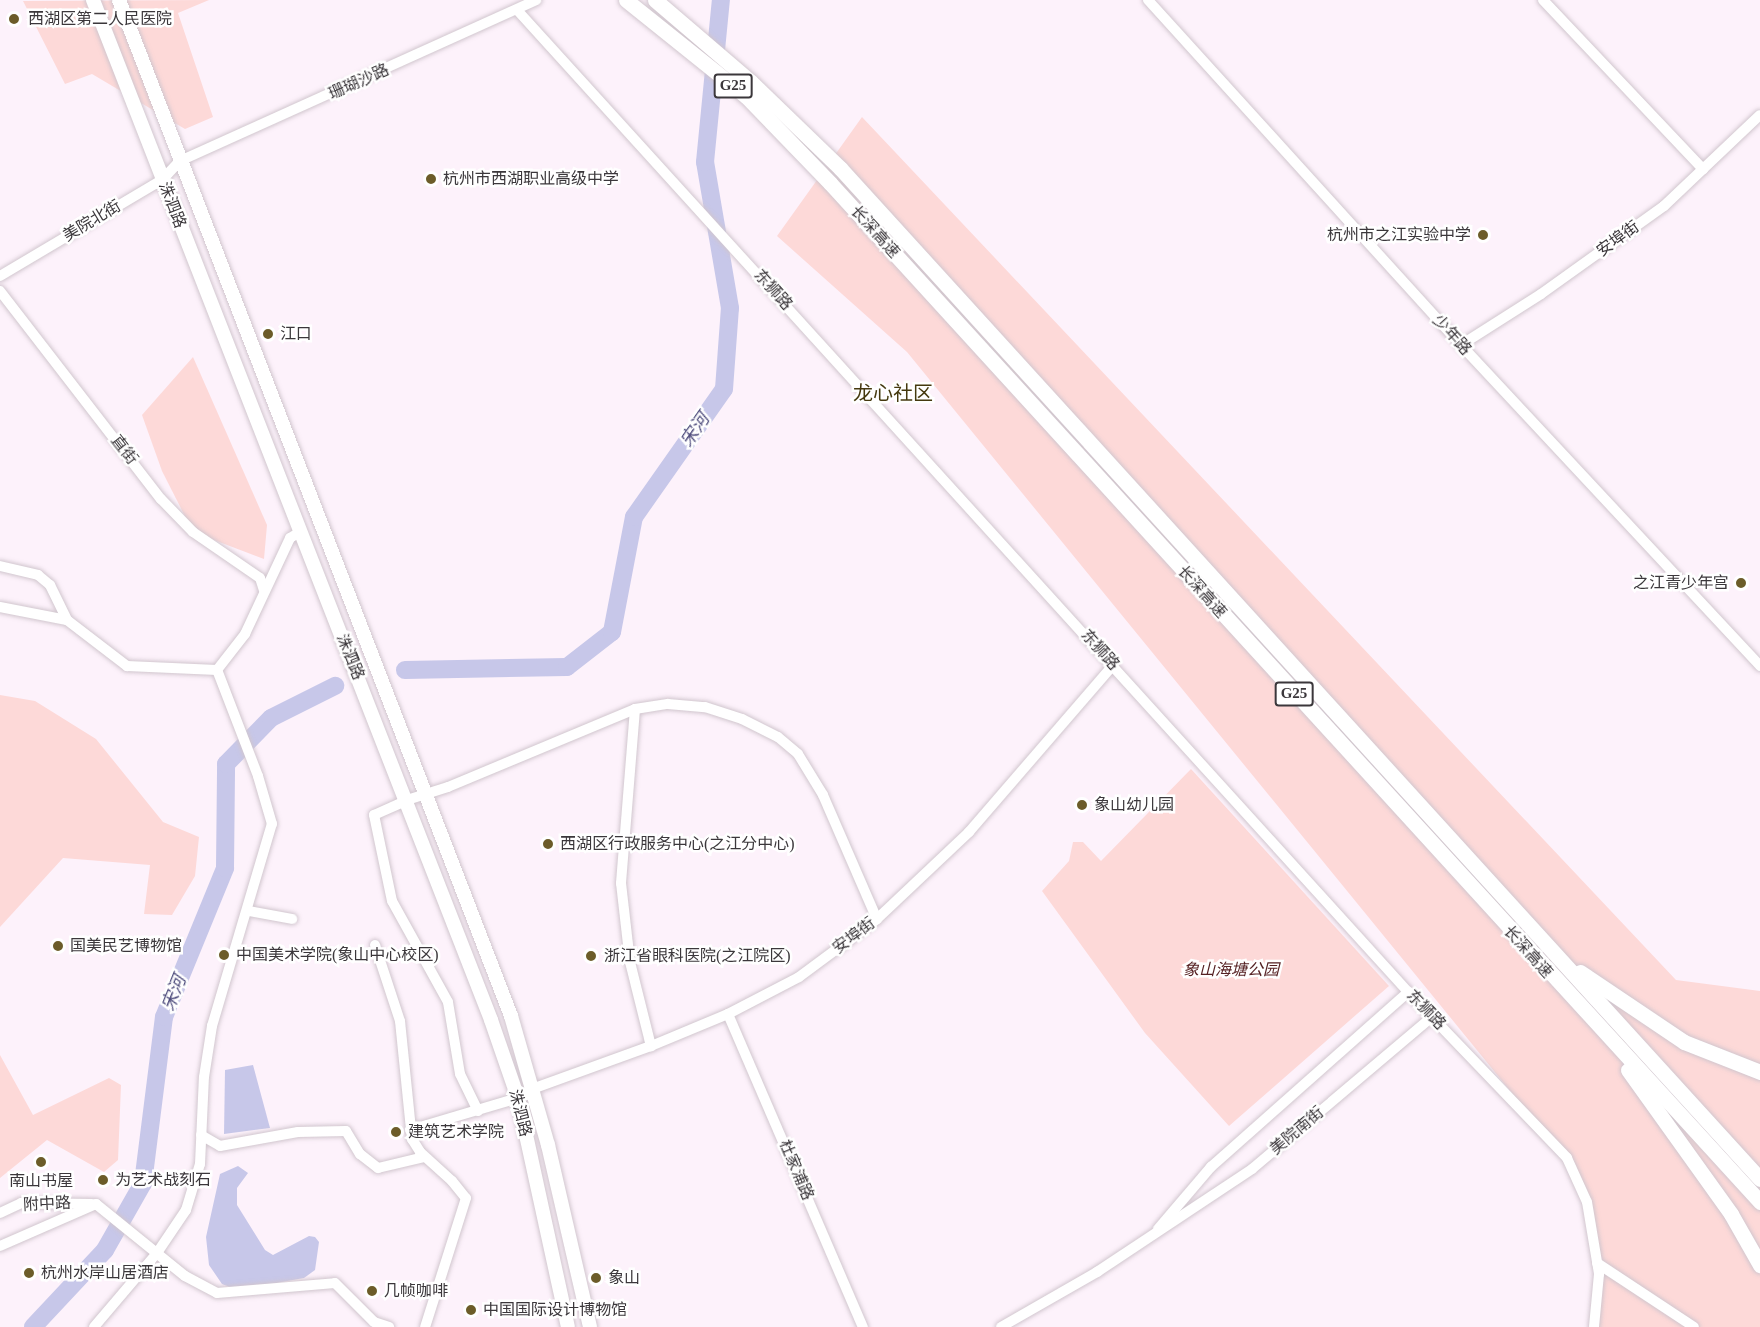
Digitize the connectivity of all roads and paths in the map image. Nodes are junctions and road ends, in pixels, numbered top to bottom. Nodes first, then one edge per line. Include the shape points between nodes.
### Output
1 (93, 0) edge
2 (119, 0) edge
3 (536, 0) edge
4 (626, 0) edge
5 (655, 0) edge
6 (1148, 0) edge
7 (1543, 0) edge
8 (518, 11) junction
9 (1760, 115) edge
10 (180, 161) junction
11 (1703, 169) junction
12 (162, 180) junction
13 (0, 276) edge
14 (0, 291) edge
15 (1461, 345) junction
16 (300, 532) junction
17 (0, 566) edge
18 (264, 591) junction
19 (0, 607) edge
20 (67, 620) junction
21 (1113, 665) junction
22 (1760, 666) edge
23 (217, 670) junction
24 (635, 709) junction
25 (425, 792) junction
26 (406, 800) junction
27 (249, 911) junction
28 (292, 918) dead end
29 (877, 919) junction
30 (375, 945) dead end
31 (1555, 954) junction
32 (1408, 992) junction
33 (728, 1014) junction
34 (1432, 1016) junction
35 (1594, 1025) junction
36 (651, 1046) junction
37 (1759, 1071) edge
38 (532, 1089) junction
39 (518, 1098) junction
40 (478, 1111) junction
41 (410, 1130) junction
42 (201, 1135) junction
43 (424, 1157) junction
44 (1760, 1179) edge
45 (1760, 1202) edge
46 (96, 1204) junction
47 (0, 1213) edge
48 (1152, 1235) junction
49 (0, 1246) edge
50 (157, 1253) junction
51 (1597, 1263) junction
52 (1760, 1265) edge
53 (94, 1327) edge
54 (389, 1327) edge
55 (425, 1327) edge
56 (568, 1327) edge
57 (590, 1327) edge
58 (863, 1327) edge
59 (1001, 1327) edge
60 (1594, 1327) edge
61 (1694, 1327) edge

1 - 12 main road, 洙泗路
2 - 10 main road, 洙泗路
3 - 8 street, 珊瑚沙路
4 - 35 highway, 长深高速 / G25 via 746,96 830,183
5 - 31 highway, 长深高速 / G25 via 751,82 840,168
6 - 15 street, 少年路
7 - 11 street
8 - 10 street, 珊瑚沙路
8 - 21 street, 东狮路
9 - 11 street, 安埠街
10 - 12 street, 美院北街
10 - 25 main road, 洙泗路
11 - 15 street, 安埠街 via 1664,206 1541,294
12 - 13 street, 美院北街
12 - 16 main road, 洙泗路
14 - 18 street, 直街 via 161,498 193,532 260,578
15 - 22 street, 少年路
16 - 18 street via 290,538
16 - 26 main road, 洙泗路
17 - 20 street via 38,575 50,585
18 - 23 street via 244,634
19 - 20 street
20 - 23 street via 127,666
21 - 29 street, 安埠街 via 969,832
21 - 32 street, 东狮路
23 - 27 street via 272,824
24 - 25 street via 448,787
24 - 29 street via 668,704 705,707 778,737 798,754 823,795
24 - 36 street via 621,883 630,962
25 - 26 street
25 - 38 main road, 洙泗路 via 511,1016
26 - 39 main road, 洙泗路
26 - 40 street via 374,815 392,901 448,1002 460,1074
27 - 28 street
27 - 42 street via 212,1026
29 - 33 street, 安埠街 via 799,977
30 - 41 street via 400,1021
31 - 37 highway via 1675,1036
31 - 44 highway, 长深高速 / G25
32 - 34 street, 东狮路
32 - 48 street, 美院南街 via 1211,1167
33 - 36 street, 安埠街
33 - 58 street, 杜家浦路
34 - 48 street, 美院南街 via 1252,1169
34 - 51 street, 东狮路 via 1567,1158 1587,1202
35 - 45 highway, 长深高速 / G25
35 - 52 highway via 1685,1147 1748,1240
36 - 38 street, 安埠街
38 - 39 street, 安埠街
38 - 57 main road, 洙泗路
39 - 40 street, 安埠街
39 - 56 main road, 洙泗路
40 - 41 street, 安埠街
41 - 43 street
42 - 43 street via 220,1146 298,1132 346,1131 360,1154 378,1168
42 - 50 street via 200,1164 186,1210
43 - 55 street via 466,1198
46 - 47 street, 附中路 via 21,1203
46 - 49 street
46 - 50 street
48 - 59 street, 美院南街
50 - 53 street
50 - 54 street via 185,1276 217,1293 334,1283 374,1323
51 - 60 street, 东狮路
51 - 61 street

